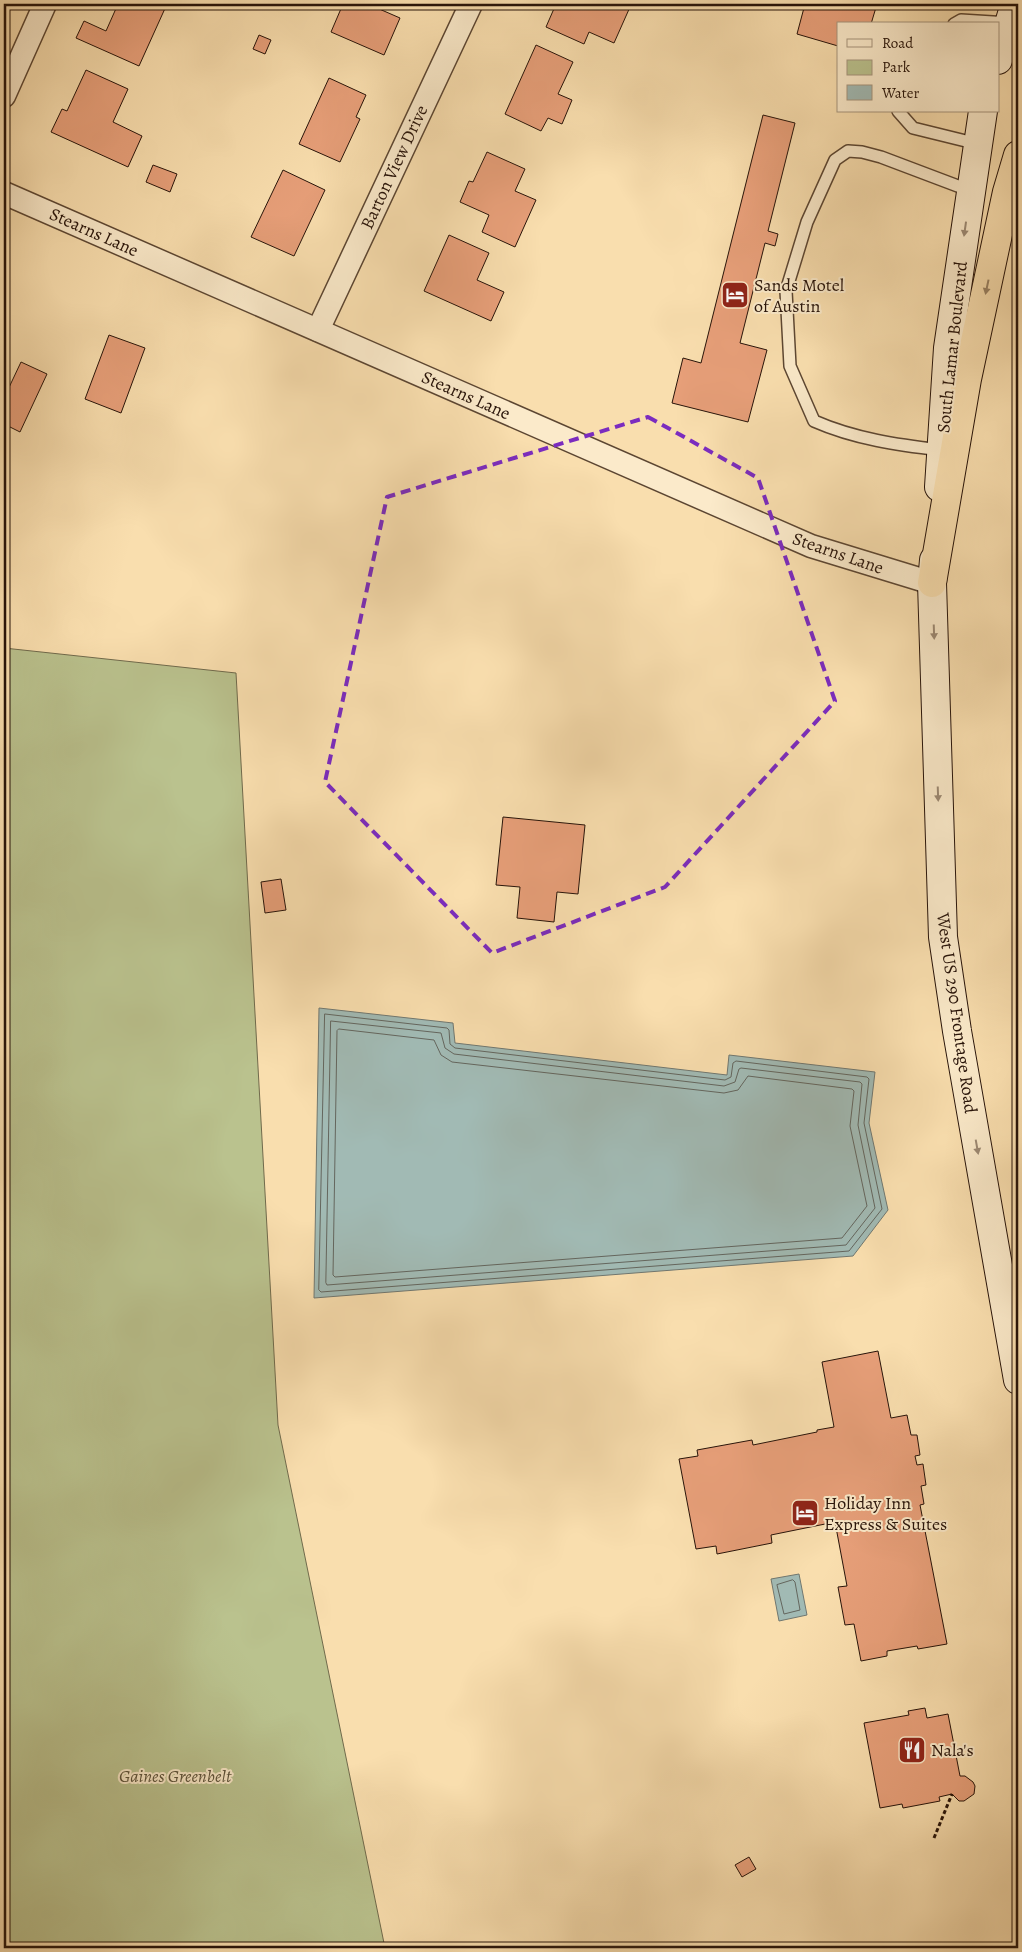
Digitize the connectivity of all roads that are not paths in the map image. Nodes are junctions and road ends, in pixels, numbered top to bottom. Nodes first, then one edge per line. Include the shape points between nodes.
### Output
1 (45, 4) edge
2 (471, 4) edge
3 (1012, 13) edge
4 (958, 22) edge
5 (1000, 53) edge
6 (4, 96) edge
7 (899, 112) edge
8 (983, 112) edge
9 (978, 144) junction
10 (1018, 155) edge
11 (971, 191) junction
12 (4, 193) edge
13 (318, 330) junction
14 (941, 450) junction
15 (932, 583) junction
16 (1018, 1380) edge

1 - 6 street
2 - 13 street, Barton View Drive
3 - 4 lane
3 - 5 main road
7 - 9 lane via 913,128
8 - 9 main road, South Lamar Boulevard
9 - 11 main road, South Lamar Boulevard
10 -> 15 highway via 1006,192 967,380
11 -> 14 main road, South Lamar Boulevard via 948,348
11 - 14 lane via 881,157 848,151 835,160 806,222 786,291 790,366 814,421 887,443
12 - 13 street, Stearns Lane
13 - 15 street, Stearns Lane via 811,546
14 - 15 main road, South Lamar Boulevard
15 -> 16 main road, West US 290 Frontage Road via 943,936

